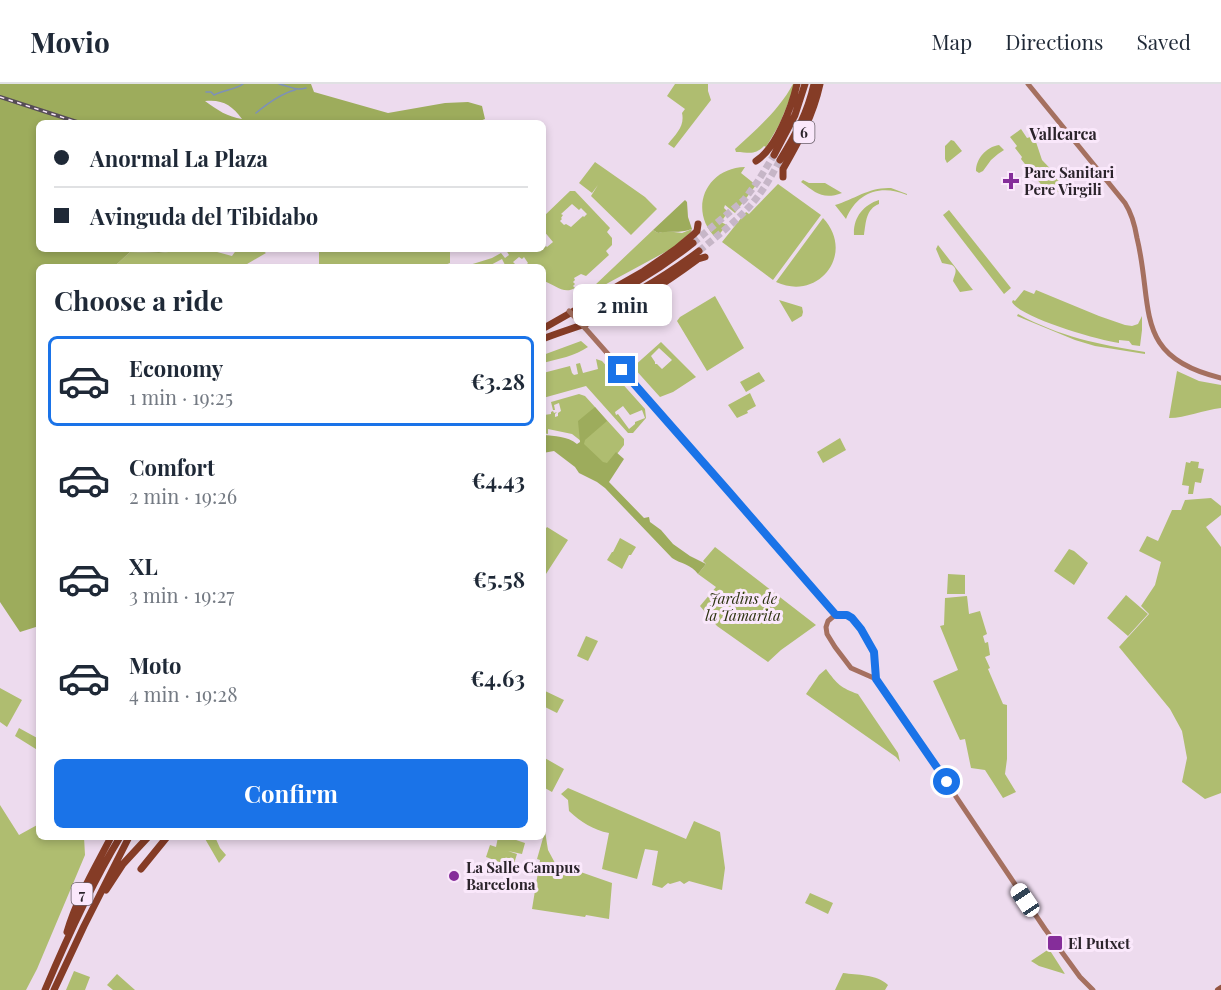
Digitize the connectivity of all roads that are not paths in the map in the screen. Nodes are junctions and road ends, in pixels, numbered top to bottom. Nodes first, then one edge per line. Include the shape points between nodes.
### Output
1 (797, 84) edge
2 (804, 84) edge
3 (814, 84) edge
4 (820, 84) edge
5 (1028, 84) edge
6 (756, 161) dead end
7 (783, 177) dead end
8 (698, 224) dead end
9 (693, 243) tunnel mouth
10 (699, 251) tunnel mouth
11 (705, 257) tunnel mouth
12 (564, 305) dead end
13 (546, 327) edge
14 (546, 327) edge
15 (546, 337) edge
16 (546, 337) edge
17 (1221, 378) edge
18 (836, 615) junction
19 (876, 663) junction
20 (858, 671) junction
21 (876, 679) junction
22 (109, 840) edge
23 (118, 840) edge
24 (127, 840) edge
25 (145, 840) edge
26 (165, 840) edge
27 (141, 869) dead end
28 (84, 926) junction
29 (60, 955) junction
30 (45, 990) edge
31 (54, 990) edge
32 (1093, 990) edge

1 - 6 highway via 783,124
2 - 3 highway via 777,158 797,131
4 - 7 highway, 6 via 807,126
5 - 17 main road via 1129,210 1139,244 1150,321 1158,342 1181,364
8 - 13 highway via 694,234 644,271
9 - 14 highway via 632,285
10 - 15 highway via 639,291
11 - 16 highway via 621,308
12 - 18 main road, bridge
18 - 19 main road via 847,615 855,622 872,647
18 - 20 main road via 826,624 827,634 851,668
19 - 20 main road
19 - 21 main road
20 - 21 main road
21 - 32 main road via 1045,929
22 - 29 highway, 7 via 75,909
23 - 29 highway
24 - 28 highway
25 - 28 highway, 7 via 119,869
26 - 27 highway
28 - 31 highway
29 - 30 highway

